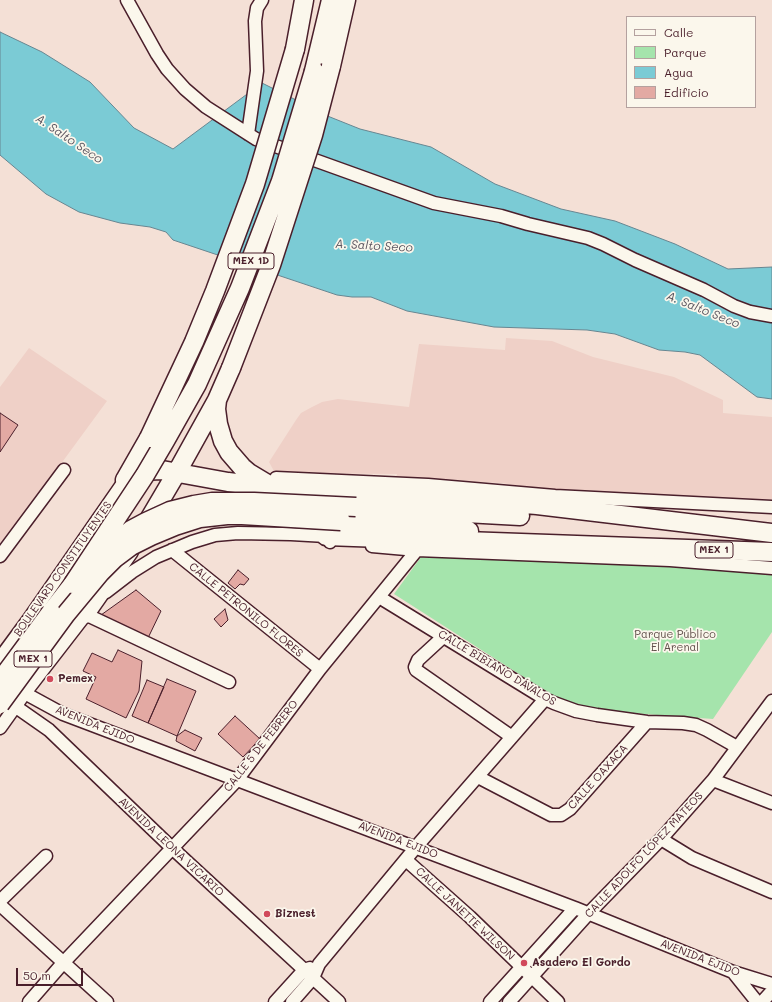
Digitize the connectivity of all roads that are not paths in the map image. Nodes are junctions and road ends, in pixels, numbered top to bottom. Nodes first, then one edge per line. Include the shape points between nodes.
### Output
1 (127, 0) edge
2 (262, 0) edge
3 (304, 0) edge
4 (331, 0) edge
5 (346, 0) edge
6 (248, 134) junction
7 (772, 316) edge
8 (217, 400) junction
9 (158, 419) junction
10 (196, 438) junction
11 (64, 470) dead end
12 (177, 472) junction
13 (125, 480) junction
14 (277, 483) junction
15 (772, 507) edge
16 (772, 534) edge
17 (326, 536) junction
18 (655, 548) junction
19 (172, 550) junction
20 (417, 550) junction
21 (772, 552) edge
22 (0, 556) edge
23 (772, 568) edge
24 (73, 584) junction
25 (379, 597) junction
26 (85, 614) junction
27 (31, 617) junction
28 (443, 637) junction
29 (68, 638) junction
30 (0, 644) edge
31 (0, 658) edge
32 (320, 669) junction
33 (0, 681) edge
34 (229, 682) dead end
35 (25, 693) junction
36 (0, 697) edge
37 (545, 699) junction
38 (772, 701) edge
39 (8, 705) edge
40 (63, 714) junction
41 (647, 722) junction
42 (0, 728) edge
43 (49, 730) junction
44 (512, 737) junction
45 (737, 747) junction
46 (478, 777) junction
47 (237, 780) junction
48 (714, 780) junction
49 (772, 803) edge
50 (661, 839) junction
51 (416, 847) junction
52 (172, 848) junction
53 (46, 856) dead end
54 (406, 860) junction
55 (772, 892) edge
56 (0, 901) edge
57 (0, 905) edge
58 (575, 908) junction
59 (589, 913) junction
60 (63, 963) junction
61 (522, 967) junction
62 (733, 972) junction
63 (309, 974) junction
64 (532, 977) junction
65 (772, 984) edge
66 (772, 991) edge
67 (29, 1002) edge
68 (107, 1002) edge
69 (275, 1002) edge
70 (292, 1002) edge
71 (339, 1002) edge
72 (490, 1002) edge
73 (508, 1002) edge
74 (558, 1002) edge
75 (757, 1002) edge
76 (762, 1002) edge

1 - 6 street via 167,69 185,89 206,107
2 - 6 street via 257,8 255,21 257,71
3 - 9 highway, bridge via 295,49 255,184 194,342
4 - 24 highway, MEX 1D, bridge via 314,71 281,181 240,288 197,384 165,441
5 - 8 highway, MEX 1D, bridge via 312,135 271,265
6 - 7 street via 434,202 588,238 734,306
8 - 10 highway, MEX 1D
8 - 14 highway via 218,424 230,452 242,467 256,478
9 - 10 highway via 162,436 170,443 178,445
9 - 13 highway, bridge
10 - 12 highway, MEX 1D
11 - 22 street
12 - 13 highway via 146,470 135,473
12 - 14 highway via 228,482
12 - 26 highway, MEX 1D via 141,533
13 - 27 street, BOULEVARD CONSTITUYENTES
14 - 15 street via 428,485 555,496
14 - 16 highway via 538,505
16 - 24 highway, bridge via 504,514 212,502 158,516 131,530 93,561
17 - 18 highway
17 - 19 street via 238,533 215,535
17 - 20 street via 327,540 332,542
18 - 21 highway, MEX 1
18 - 39 highway, MEX 1, bridge via 456,529 242,515 200,518 152,536 131,546 115,558 66,614
19 - 26 street via 132,572 108,590
19 - 32 street, CALLE PETRONILO FLORES
20 - 23 street via 616,557
20 - 25 street, CALLE 5 DE FEBRERO
24 - 33 highway, MEX 1, bridge
25 - 28 street, CALLE BIBIANO DÁVALOS
25 - 32 street, CALLE 5 DE FEBRERO
26 - 29 street
26 - 34 street
27 - 29 street via 31,628 39,640 53,643
27 - 30 street
27 - 31 street, BOULEVARD CONSTITUYENTES
28 - 37 street, CALLE BIBIANO DÁVALOS
28 - 44 street via 418,660 416,670
29 - 35 street
32 - 47 street, CALLE 5 DE FEBRERO
33 - 35 street
35 - 39 street
35 - 40 street, AVENIDA EJIDO
36 - 39 street, AVENIDA LEONA VICARIO
37 - 41 street, CALLE BIBIANO DÁVALOS via 576,711
37 - 44 street
38 - 45 street, CALLE ADOLFO LÓPEZ MATEOS
39 - 42 street
39 - 43 street, AVENIDA LEONA VICARIO
40 - 43 street
40 - 47 street, AVENIDA EJIDO
41 - 45 street, CALLE BIBIANO DÁVALOS via 696,725
41 - 46 street, CALLE OAXACA via 570,809 561,815 551,815
43 - 52 street, AVENIDA LEONA VICARIO
44 - 46 street
45 - 48 street, CALLE ADOLFO LÓPEZ MATEOS
46 - 51 street
47 - 51 street, AVENIDA EJIDO
47 - 52 street, CALLE 5 DE FEBRERO
48 - 49 street
48 - 50 street, CALLE ADOLFO LÓPEZ MATEOS
50 - 55 street via 699,861
50 - 59 street, CALLE ADOLFO LÓPEZ MATEOS
51 - 54 street
51 - 58 street, AVENIDA EJIDO
52 - 60 street, CALLE 5 DE FEBRERO
52 - 63 street, AVENIDA LEONA VICARIO
53 - 56 street
54 - 61 street, CALLE JANETTE WILSON
54 - 63 street
57 - 60 street
58 - 59 street, AVENIDA EJIDO
58 - 61 street, CALLE ADOLFO LÓPEZ MATEOS
59 - 62 street, AVENIDA EJIDO
59 - 64 street, CALLE ADOLFO LÓPEZ MATEOS
60 - 67 street, CALLE 5 DE FEBRERO
60 - 68 street
61 - 64 street, CALLE JANETTE WILSON
61 - 72 street, CALLE ADOLFO LÓPEZ MATEOS
62 - 65 street, AVENIDA EJIDO
62 - 75 street
63 - 69 street
63 - 70 street
63 - 71 street, AVENIDA LEONA VICARIO
64 - 73 street, CALLE ADOLFO LÓPEZ MATEOS
64 - 74 street, CALLE JANETTE WILSON
66 - 76 street

